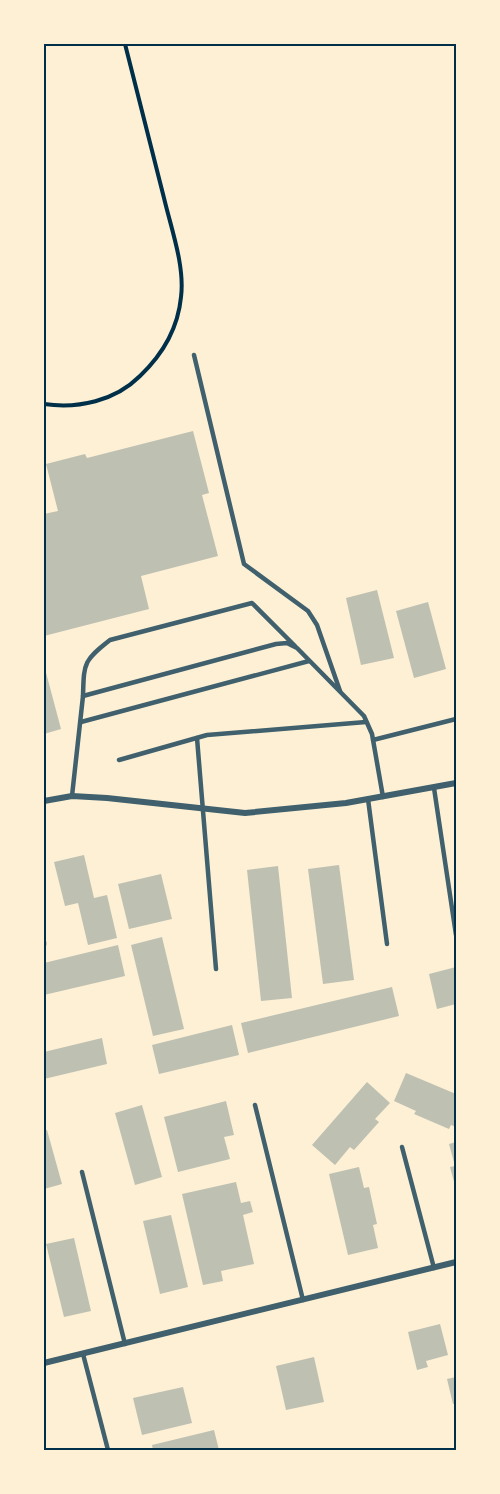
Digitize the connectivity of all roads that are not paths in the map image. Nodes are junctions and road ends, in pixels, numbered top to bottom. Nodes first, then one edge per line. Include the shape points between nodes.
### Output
1 (194, 355) dead end
2 (297, 648) junction
3 (309, 661) junction
4 (340, 692) junction
5 (83, 696) junction
6 (456, 719) edge
7 (81, 722) junction
8 (366, 722) junction
9 (197, 738) junction
10 (373, 740) junction
11 (118, 760) dead end
12 (456, 783) edge
13 (434, 788) junction
14 (72, 796) junction
15 (383, 797) junction
16 (368, 799) junction
17 (44, 801) edge
18 (203, 808) junction
19 (456, 935) edge
20 (387, 944) dead end
21 (216, 969) dead end
22 (255, 1105) dead end
23 (402, 1147) dead end
24 (82, 1172) dead end
25 (456, 1262) edge
26 (434, 1268) junction
27 (303, 1300) junction
28 (125, 1344) junction
29 (83, 1354) junction
30 (44, 1363) edge
31 (108, 1450) edge

1 - 4 lane via 244,564 308,610
2 - 3 lane
2 - 5 lane via 276,644
2 - 5 lane via 252,603 110,640 84,666
3 - 4 lane
3 - 7 lane
4 - 8 lane
5 - 7 lane
6 - 10 lane
7 - 14 lane
8 - 9 lane
8 - 10 lane
9 - 11 lane
9 - 18 lane
10 - 15 lane
12 - 13 street
13 - 15 street
13 - 19 lane
14 - 17 street
14 - 18 street
15 - 16 street
16 - 18 street via 245,813
16 - 20 lane
18 - 21 lane
22 - 27 lane
23 - 26 lane
24 - 28 lane
25 - 26 street
26 - 27 street
27 - 28 street
28 - 29 street
29 - 30 street
29 - 31 lane

